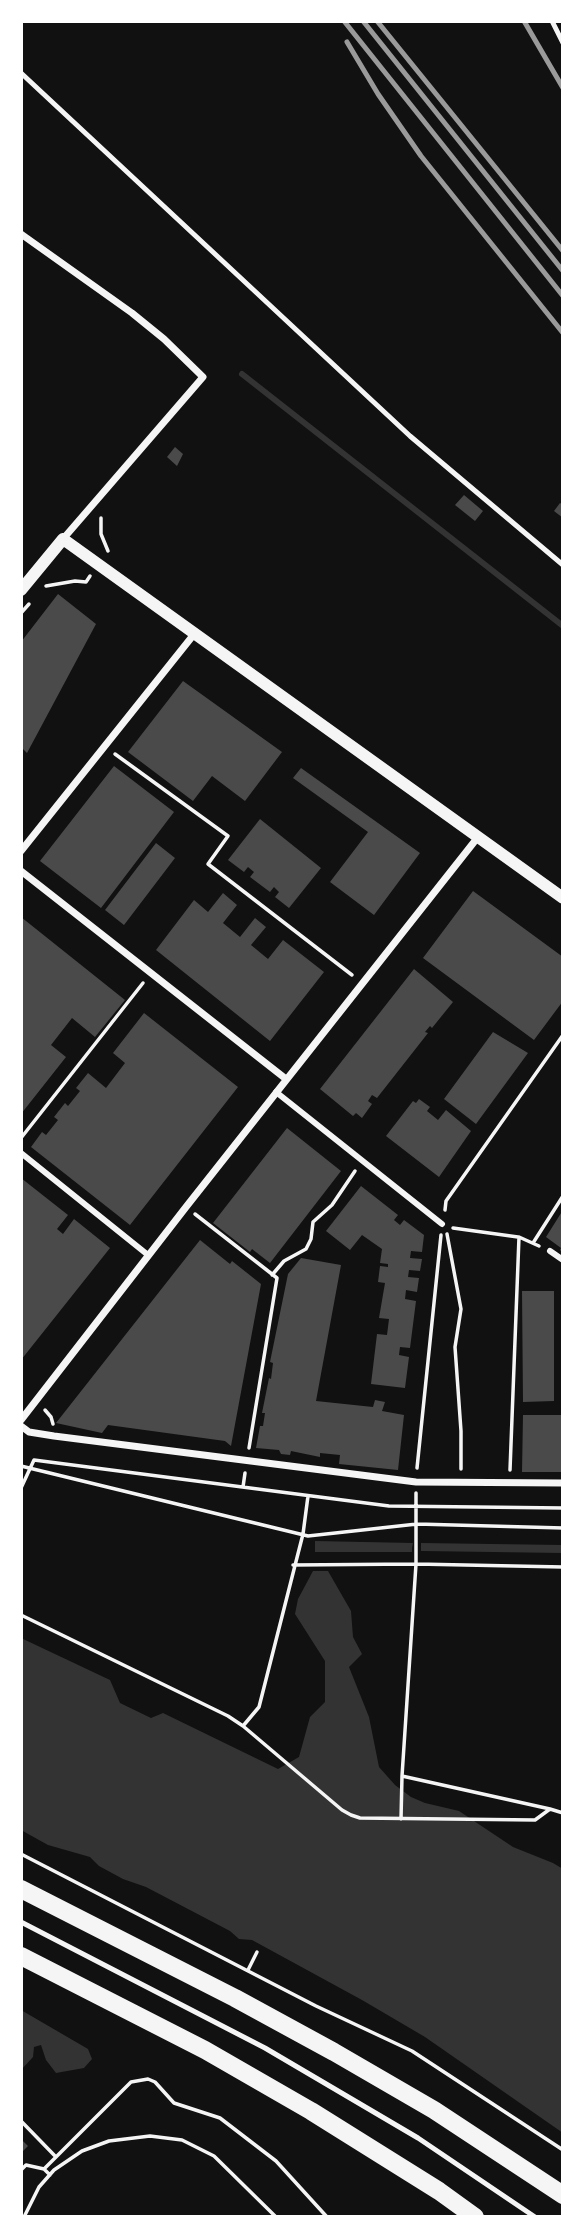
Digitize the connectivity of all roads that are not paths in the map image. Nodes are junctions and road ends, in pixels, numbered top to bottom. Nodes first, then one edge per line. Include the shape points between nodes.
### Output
1 (552, 21) edge
2 (563, 43) edge
3 (21, 73) edge
4 (21, 234) edge
5 (64, 539) junction
6 (563, 565) edge
7 (21, 590) edge
8 (195, 633) junction
9 (478, 837) junction
10 (21, 851) edge
11 (21, 872) edge
12 (563, 898) edge
13 (286, 1079) junction
14 (276, 1092) junction
15 (21, 1153) edge
16 (444, 1226) road end
17 (550, 1251) road end
18 (148, 1255) junction
19 (563, 1260) edge
20 (21, 1420) edge
21 (21, 1426) edge
22 (563, 1483) edge
23 (21, 1889) edge
24 (21, 1922) edge
25 (21, 1956) edge
26 (563, 2195) edge
27 (475, 2217) edge
28 (535, 2217) edge

1 - 2 lane
3 - 6 lane via 410,436
4 - 5 street via 132,313 203,377
5 - 7 street
5 - 8 street
8 - 9 street
8 - 10 street
9 - 12 street
9 - 13 street
11 - 13 street
13 - 14 street
14 - 16 street
14 - 18 street
15 - 18 street
17 - 19 street
18 - 20 street
21 - 22 street via 54,1436 416,1482
23 - 26 main road via 334,2052 434,2110
24 - 28 lane via 298,2067 418,2138
25 - 27 main road via 205,2050 311,2111

